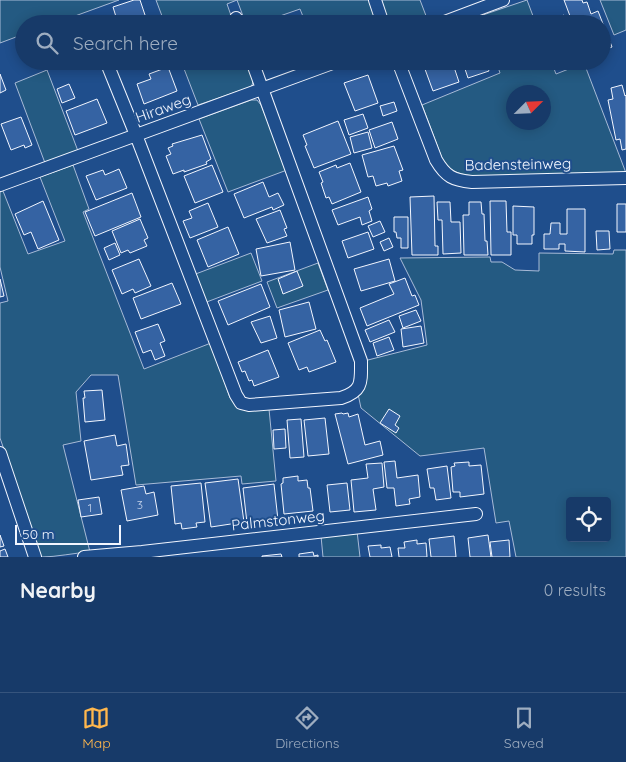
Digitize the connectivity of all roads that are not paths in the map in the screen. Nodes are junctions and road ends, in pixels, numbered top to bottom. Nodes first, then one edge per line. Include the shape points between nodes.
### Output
1 (375, 0) edge
2 (503, 0) edge
3 (380, 15) edge
4 (463, 15) edge
5 (110, 70) edge
6 (256, 70) edge
7 (314, 70) edge
8 (401, 70) edge
9 (263, 89) junction
10 (136, 135) junction
11 (626, 178) edge
12 (0, 185) edge
13 (0, 453) edge
14 (476, 514) dead end
15 (35, 557) edge
16 (84, 557) edge

1 - 3 street
2 - 4 street
5 - 10 street
6 - 9 street
7 - 9 street, Hiraweg
8 - 11 street, Badensteinweg via 436,160 443,172 456,180
9 - 10 street, Hiraweg
9 - 10 street via 360,361 360,384 352,394 333,399 241,403
10 - 12 street, Hiraweg
13 - 15 street
14 - 16 street, Palmstonweg

